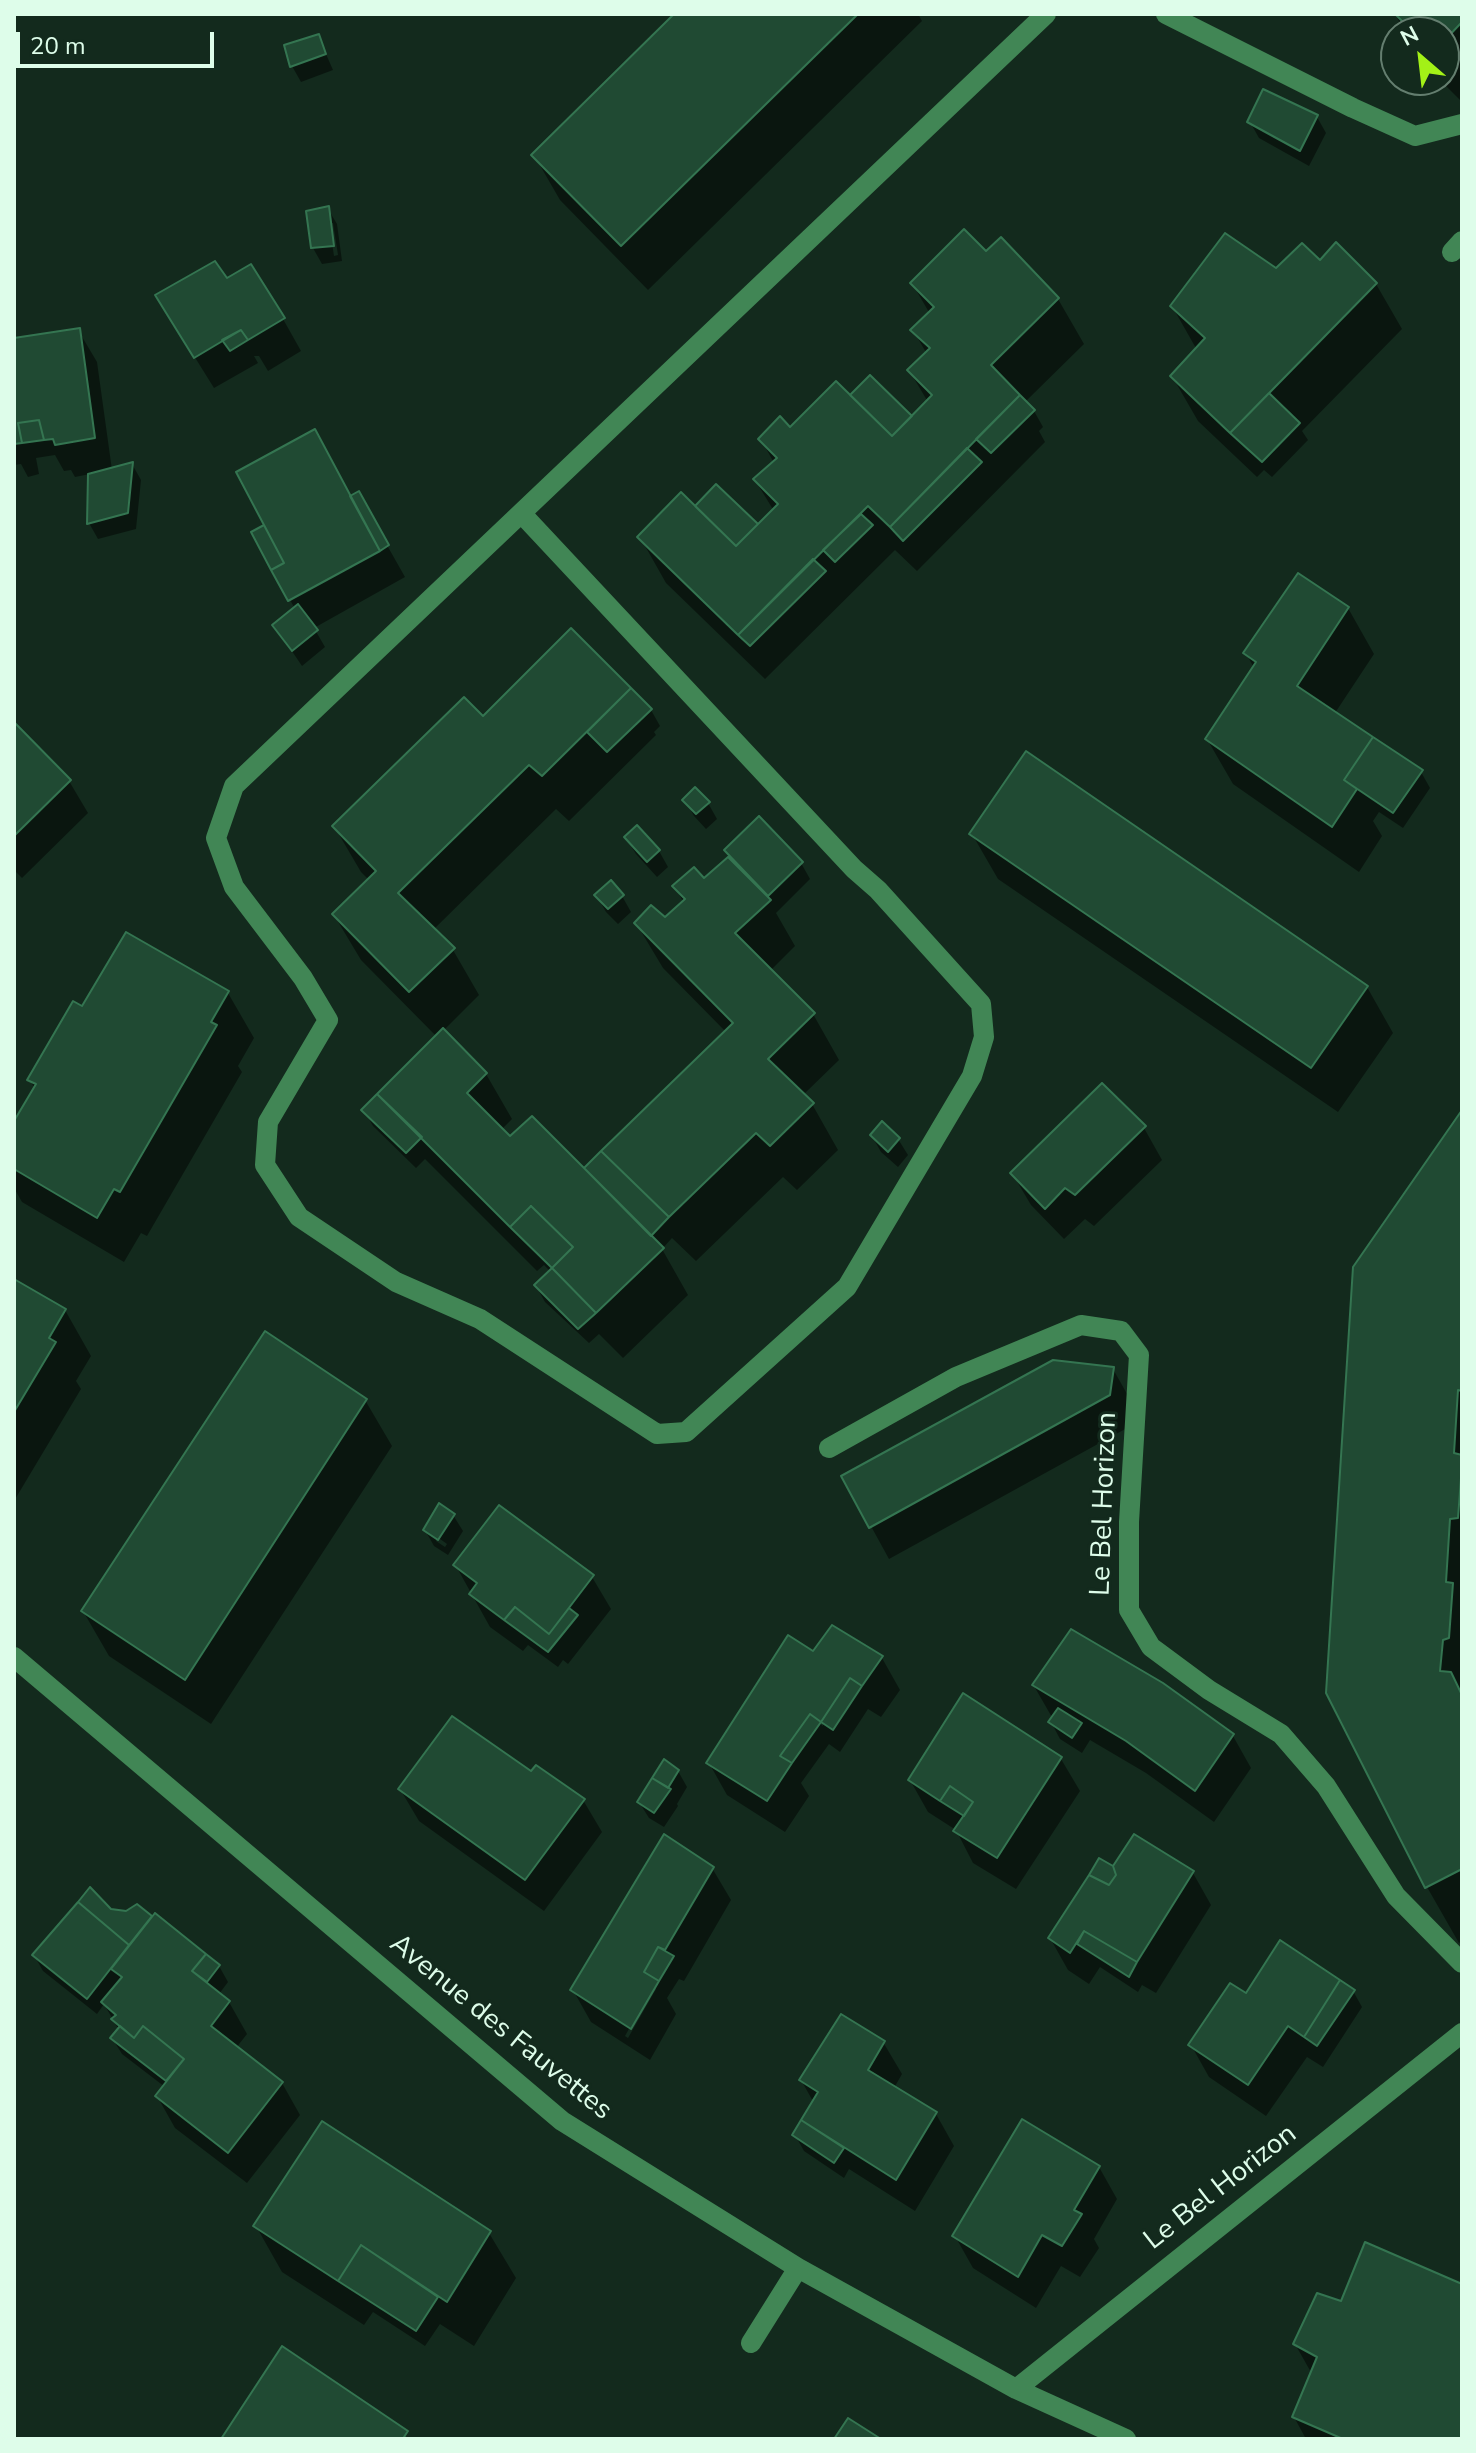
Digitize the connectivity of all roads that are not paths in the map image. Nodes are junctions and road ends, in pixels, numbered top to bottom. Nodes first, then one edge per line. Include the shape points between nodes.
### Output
1 (1046, 14) edge
2 (1166, 14) edge
3 (1462, 124) edge
4 (522, 514) junction
5 (829, 1448) dead end
6 (14, 1657) edge
7 (1462, 1963) edge
8 (1462, 2033) edge
9 (798, 2268) junction
10 (751, 2343) dead end
11 (1016, 2389) junction
12 (1126, 2439) edge

1 - 4 street
2 - 3 street via 1415,136
4 - 4 street via 234,786 216,838 234,887 328,1020 268,1122 265,1165 299,1217 396,1282 480,1319 657,1434 686,1432 847,1287 972,1076 984,1037 981,1004
5 - 7 street, Le Bel Horizon via 956,1377 1081,1325 1121,1331 1139,1355 1129,1610 1151,1647 1281,1734 1326,1786 1396,1896
6 - 9 street, Avenue des Fauvettes via 562,2121
8 - 11 street, Le Bel Horizon
9 - 10 street
9 - 11 street, Avenue des Fauvettes
11 - 12 street, Avenue des Fauvettes

